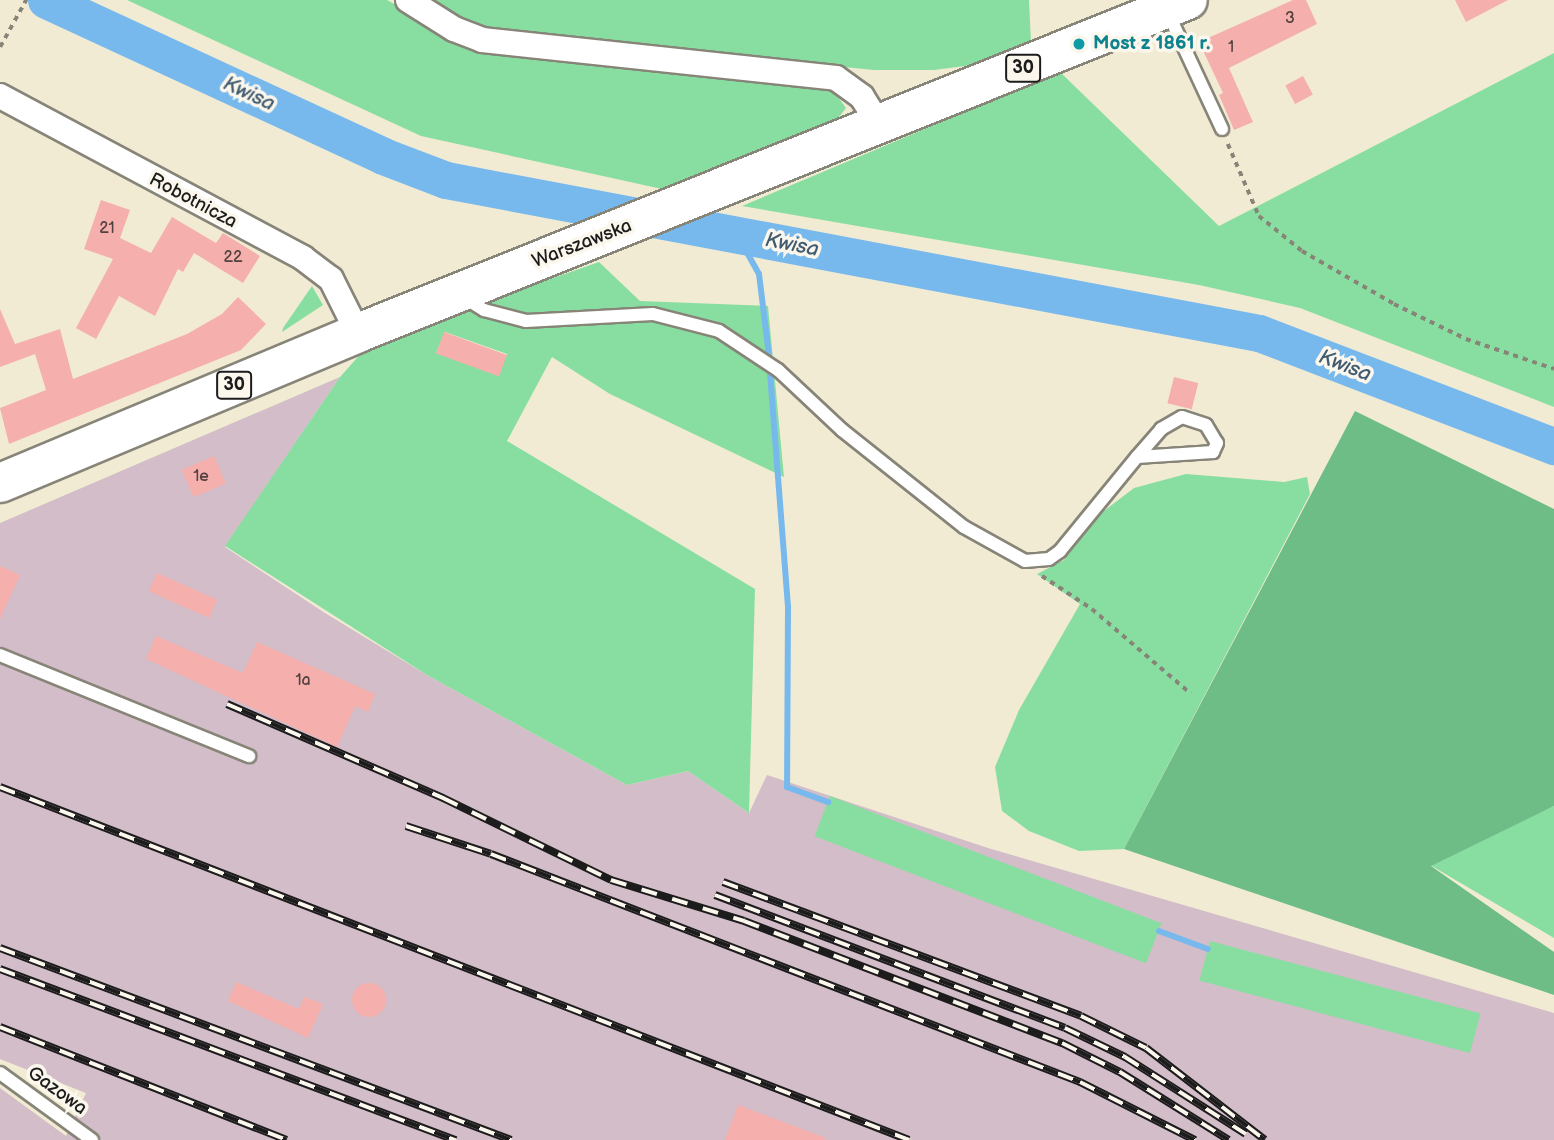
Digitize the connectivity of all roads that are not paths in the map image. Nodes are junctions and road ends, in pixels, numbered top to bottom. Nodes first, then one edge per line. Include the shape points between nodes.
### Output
1 (408, 0) edge
2 (1177, 5) edge
3 (0, 96) edge
4 (1222, 128) road end
5 (867, 131) junction
6 (463, 291) junction
7 (358, 333) junction
8 (1137, 457) junction
9 (0, 483) edge
10 (0, 655) edge
11 (249, 756) dead end
12 (0, 1073) edge
13 (92, 1140) edge

1 - 5 street via 482,40 836,78 862,97
2 - 4 lane
2 - 5 main road, Warszawska / 30
3 - 7 street, Robotnicza via 303,258 331,279
5 - 6 main road, Warszawska / 30
6 - 7 main road, Warszawska / 30
6 - 8 lane via 484,310 526,321 653,314 719,331 778,370 842,430 964,527 1014,558 1038,562 1060,551
7 - 9 main road, Warszawska / 30
8 - 8 lane via 1161,429 1182,417 1206,425 1217,443 1213,452
10 - 11 lane
12 - 13 lane, Gazowa

